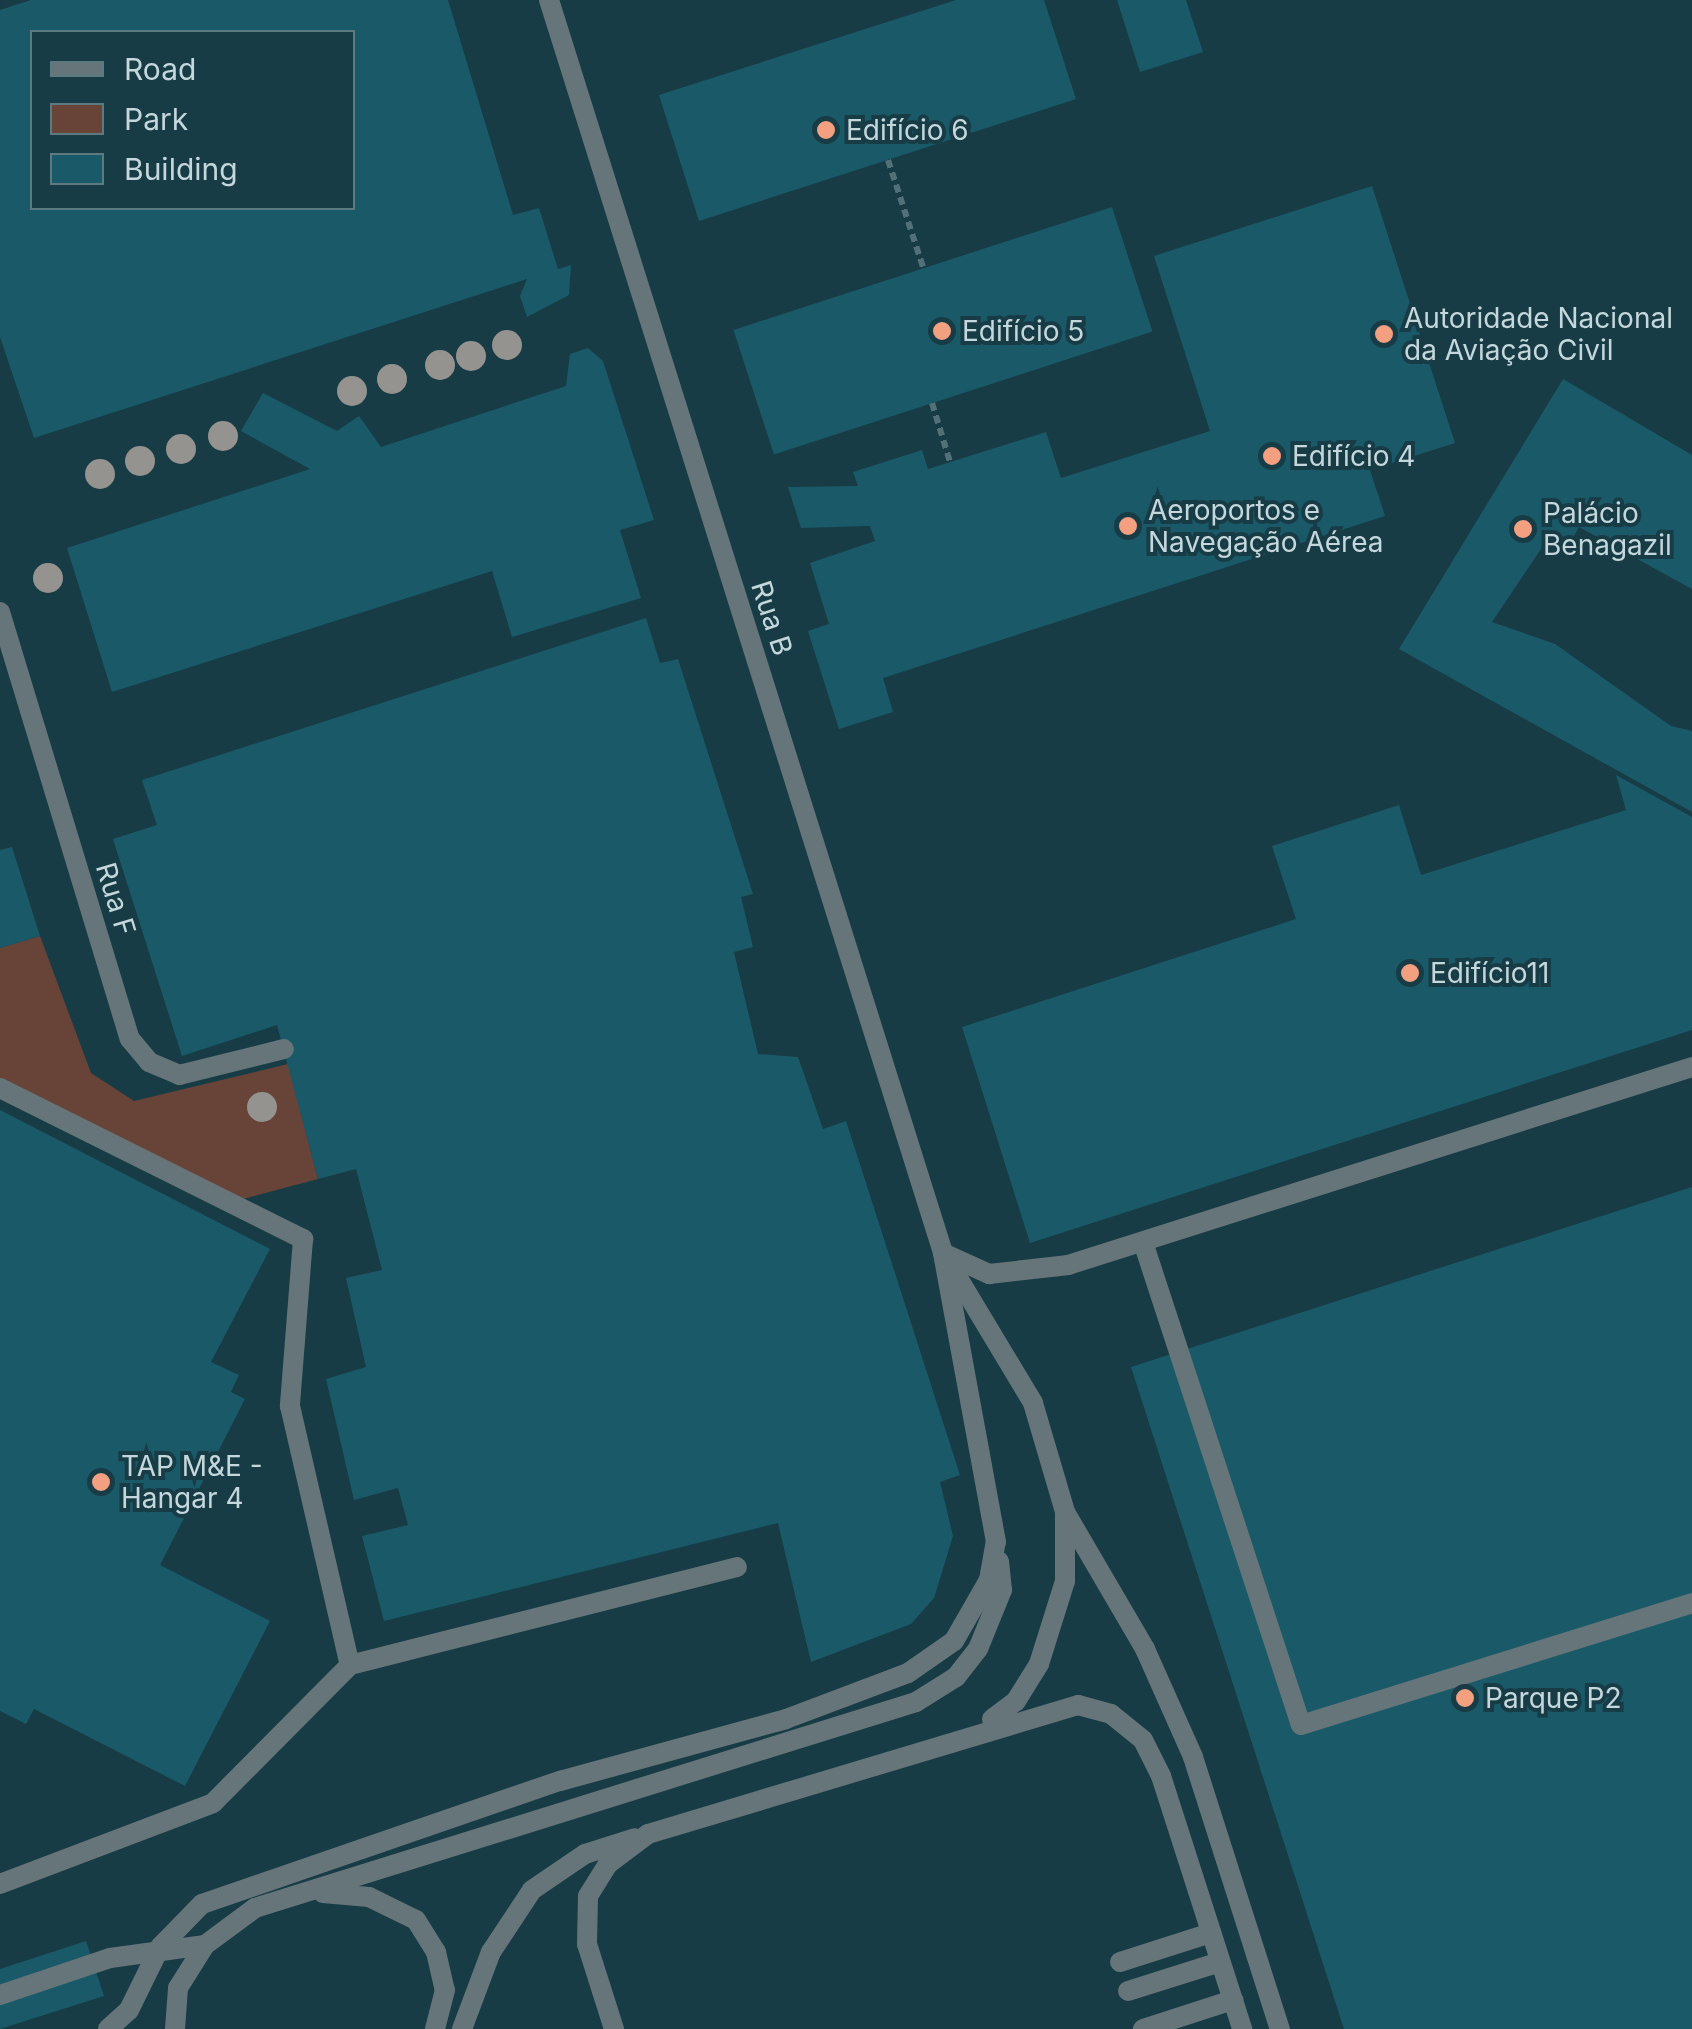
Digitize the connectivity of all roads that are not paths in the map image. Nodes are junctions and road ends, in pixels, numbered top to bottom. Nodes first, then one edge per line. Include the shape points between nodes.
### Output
1 (549, 0) edge
2 (0, 612) edge
3 (284, 1049) dead end
4 (1692, 1067) edge
5 (0, 1088) edge
6 (1143, 1242) junction
7 (943, 1253) junction
8 (1065, 1512) junction
9 (996, 1542) junction
10 (737, 1566) dead end
11 (1692, 1603) edge
12 (350, 1664) junction
13 (977, 1729) junction
14 (648, 1834) junction
15 (0, 1884) edge
16 (311, 1892) junction
17 (1211, 1933) junction
18 (205, 1945) junction
19 (160, 1947) junction
20 (1120, 1962) dead end
21 (1220, 1962) junction
22 (1128, 1991) dead end
23 (0, 1995) edge
24 (1233, 2000) junction
25 (108, 2029) edge
26 (175, 2029) edge
27 (434, 2029) edge
28 (462, 2029) edge
29 (614, 2029) edge
30 (1143, 2029) edge
31 (1242, 2029) edge
32 (1280, 2029) edge

1 - 7 street, Rua B
2 - 3 street, Rua F via 130,1039 149,1062 179,1075
4 - 6 street
5 - 12 street via 303,1239 290,1406
6 - 7 street via 1025,1274 968,1270
6 - 11 street via 1300,1725
7 - 8 street via 1033,1403
7 - 9 street
8 - 13 street via 1065,1581 1040,1664 1016,1701
8 - 32 street via 1145,1648 1193,1757
9 - 16 street via 1002,1590 994,1620 956,1678 916,1702
9 - 19 street via 973,1614 954,1641 908,1673 786,1720 560,1781 270,1878 202,1904
10 - 12 street
12 - 15 street via 213,1803
13 - 14 street
13 - 17 street via 1078,1705 1110,1714 1142,1740
14 - 28 street via 585,1854 532,1890 491,1952
14 - 29 street via 608,1864 588,1896 587,1944
16 - 18 street via 255,1908
16 - 27 street via 370,1897 416,1920 436,1952 445,1990
17 - 20 street
17 - 21 street
18 - 19 street
18 - 26 street via 178,1988
19 - 23 street
19 - 25 street via 129,2010
21 - 22 street
21 - 24 street
24 - 30 street
24 - 31 street

